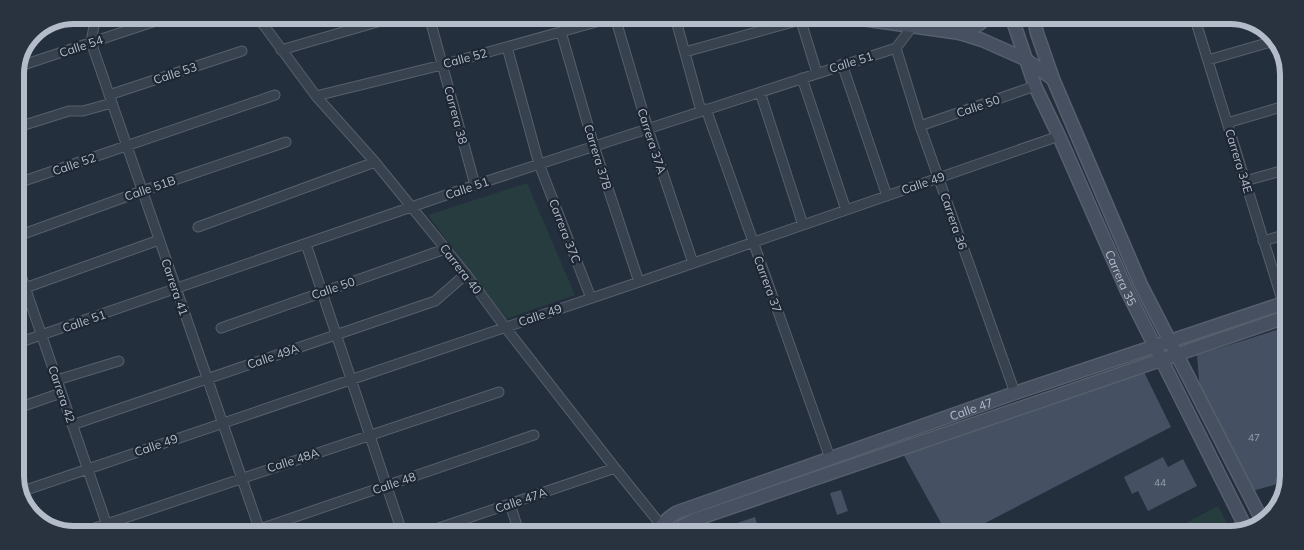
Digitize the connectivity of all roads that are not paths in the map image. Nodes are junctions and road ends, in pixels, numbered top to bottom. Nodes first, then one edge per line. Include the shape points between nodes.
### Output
1 (94, 24) edge
2 (146, 24) edge
3 (263, 24) edge
4 (371, 24) edge
5 (431, 24) edge
6 (590, 24) edge
7 (617, 24) edge
8 (677, 24) edge
9 (783, 24) edge
10 (802, 24) edge
11 (893, 24) edge
12 (979, 24) edge
13 (1014, 24) edge
14 (1036, 24) edge
15 (1197, 24) edge
16 (912, 27) junction
17 (561, 32) junction
18 (960, 33) junction
19 (91, 42) junction
20 (1269, 42) edge
21 (507, 47) junction
22 (896, 48) junction
23 (282, 50) junction
24 (242, 51) dead end
25 (685, 52) junction
26 (1025, 59) junction
27 (1208, 60) junction
28 (25, 64) edge
29 (442, 64) junction
30 (842, 64) junction
31 (817, 73) junction
32 (802, 78) junction
33 (1053, 79) junction
34 (1035, 86) junction
35 (760, 92) junction
36 (275, 95) dead end
37 (316, 96) junction
38 (110, 99) junction
39 (1280, 108) edge
40 (704, 110) junction
41 (1227, 123) junction
42 (24, 125) edge
43 (920, 126) junction
44 (648, 129) junction
45 (1059, 136) junction
46 (286, 142) dead end
47 (594, 146) junction
48 (127, 147) junction
49 (375, 162) junction
50 (539, 164) junction
51 (1280, 170) edge
52 (939, 178) junction
53 (24, 181) edge
54 (1245, 181) junction
55 (475, 185) junction
56 (142, 191) junction
57 (888, 196) junction
58 (411, 207) junction
59 (846, 210) junction
60 (803, 225) junction
61 (198, 227) dead end
62 (24, 234) edge
63 (1280, 236) edge
64 (159, 240) junction
65 (1263, 241) junction
66 (753, 242) junction
67 (306, 244) junction
68 (445, 249) junction
69 (693, 263) junction
70 (466, 274) junction
71 (639, 282) junction
72 (24, 283) edge
73 (26, 288) junction
74 (176, 288) junction
75 (1280, 291) edge
76 (322, 292) junction
77 (591, 298) junction
78 (1280, 304) edge
79 (1280, 320) edge
80 (505, 327) junction
81 (221, 328) dead end
82 (336, 335) junction
83 (42, 336) junction
84 (24, 341) edge
85 (1169, 341) junction
86 (1154, 346) junction
87 (1176, 355) junction
88 (1161, 360) junction
89 (119, 361) dead end
90 (207, 379) junction
91 (57, 380) junction
92 (350, 380) junction
93 (499, 392) dead end
94 (61, 393) junction
95 (1015, 393) junction
96 (24, 406) edge
97 (222, 423) junction
98 (72, 425) junction
99 (534, 434) dead end
100 (370, 435) junction
101 (830, 458) junction
102 (614, 468) junction
103 (88, 469) junction
104 (241, 478) junction
105 (386, 486) junction
106 (26, 490) edge
107 (510, 504) junction
108 (1260, 516) edge
109 (1244, 524) edge
110 (107, 526) edge
111 (110, 526) edge
112 (256, 526) edge
113 (272, 526) edge
114 (400, 526) edge
115 (445, 526) edge
116 (517, 526) edge
117 (658, 526) edge
118 (664, 526) edge
119 (683, 526) edge

1 - 19 street
2 - 19 street, Calle 54
3 - 23 street, Carrera 40
4 - 23 street
5 - 29 street, Carrera 38
6 - 17 street, Calle 52
7 - 44 street, Carrera 37A
8 - 25 street, Carrera 37
9 - 25 street
10 - 31 street
11 - 16 main road
12 - 18 main road
13 - 26 main road, Carrera 35
14 - 33 main road, Carrera 35
15 - 27 street, Carrera 34E
16 - 18 main road
16 - 22 street
17 - 21 street, Calle 52
17 - 47 street, Carrera 37B
18 - 26 main road via 1002,47
19 - 28 street, Calle 54
19 - 38 street, Carrera 41
20 - 27 street
21 - 29 street, Calle 52
21 - 50 street, Carrera 37C
22 - 30 street, Calle 51
22 - 43 street, Carrera 36
23 - 37 street, Carrera 40
24 - 38 street, Calle 53
25 - 40 street, Carrera 37
26 - 33 main road
26 - 34 main road, Carrera 35
27 - 41 street, Carrera 34E
29 - 37 street, Calle 52
29 - 55 street, Carrera 38
30 - 31 street, Calle 51
30 - 57 street
31 - 32 street, Calle 51
32 - 35 street, Calle 51
32 - 59 street
33 - 85 main road, Carrera 35 via 1141,284
34 - 43 street, Calle 50
34 - 45 main road, Carrera 35
35 - 40 street, Calle 51
35 - 60 street
36 - 48 street, Calle 52
37 - 49 street, Carrera 40
38 - 42 street, Calle 53 via 83,111 69,111
38 - 48 street, Carrera 41
39 - 41 street
40 - 44 street, Calle 51
40 - 66 street, Carrera 37
41 - 54 street, Carrera 34E
43 - 52 street, Carrera 36
44 - 47 street, Calle 51
44 - 69 street, Carrera 37A
45 - 52 street, Calle 49
45 - 86 main road, Carrera 35
46 - 56 street, Calle 51B
47 - 50 street, Calle 51
47 - 71 street, Carrera 37B
48 - 53 street, Calle 52
48 - 56 street, Carrera 41
49 - 58 street, Carrera 40
49 - 61 street
50 - 55 street, Calle 51
50 - 77 street, Carrera 37C
51 - 54 street
52 - 57 street, Calle 49
52 - 95 street, Carrera 36
54 - 65 street, Carrera 34E
55 - 58 street, Calle 51
56 - 62 street, Calle 51B
56 - 64 street, Carrera 41
57 - 59 street, Calle 49
58 - 67 street, Calle 51
58 - 68 street, Carrera 40
59 - 60 street, Calle 49
60 - 66 street, Calle 49
63 - 65 street
64 - 73 street
64 - 74 street, Carrera 41
65 - 75 street, Carrera 34E
66 - 69 street, Calle 49
66 - 101 street, Carrera 37
67 - 74 street, Calle 51
67 - 76 street
68 - 70 street, Carrera 40
68 - 76 street, Calle 50
69 - 71 street, Calle 49
70 - 80 street, Carrera 40
70 - 82 street, Calle 49A via 435,301
71 - 77 street, Calle 49
72 - 73 street, Carrera 42
73 - 83 street, Carrera 42
74 - 83 street, Calle 51
74 - 90 street, Carrera 41
76 - 81 street, Calle 50
76 - 82 street
77 - 80 street, Calle 49
78 - 85 main road, Calle 47
79 - 87 main road, Calle 47
80 - 92 street, Calle 49
80 - 102 street, Carrera 40
82 - 90 street, Calle 49A
82 - 92 street
83 - 84 street, Calle 51
83 - 91 street, Carrera 42
85 - 86 main road, Calle 47
85 - 87 main road, Carrera 35
86 - 88 main road, Carrera 35
86 - 95 main road, Calle 47
87 - 88 main road, Calle 47
87 - 108 main road, Carrera 35
88 - 109 main road, Carrera 35
88 - 119 main road, Calle 47
89 - 91 street
90 - 97 street, Carrera 41
90 - 98 street, Calle 49A
91 - 94 street, Carrera 42
92 - 97 street, Calle 49
92 - 100 street
93 - 100 street, Calle 48A
94 - 96 street
94 - 98 street, Carrera 42
95 - 101 main road, Calle 47
97 - 103 street, Calle 49
97 - 104 street, Carrera 41
98 - 103 street, Carrera 42
99 - 105 street, Calle 48
100 - 104 street, Calle 48A
100 - 105 street
101 - 118 main road, Calle 47 via 678,512 670,516
102 - 107 street, Calle 47A
102 - 117 street, Carrera 40
103 - 106 street, Calle 49
103 - 110 street, Carrera 42
104 - 111 street, Calle 48A
104 - 112 street, Carrera 41
105 - 113 street, Calle 48
105 - 114 street
107 - 115 street, Calle 47A
107 - 116 street

